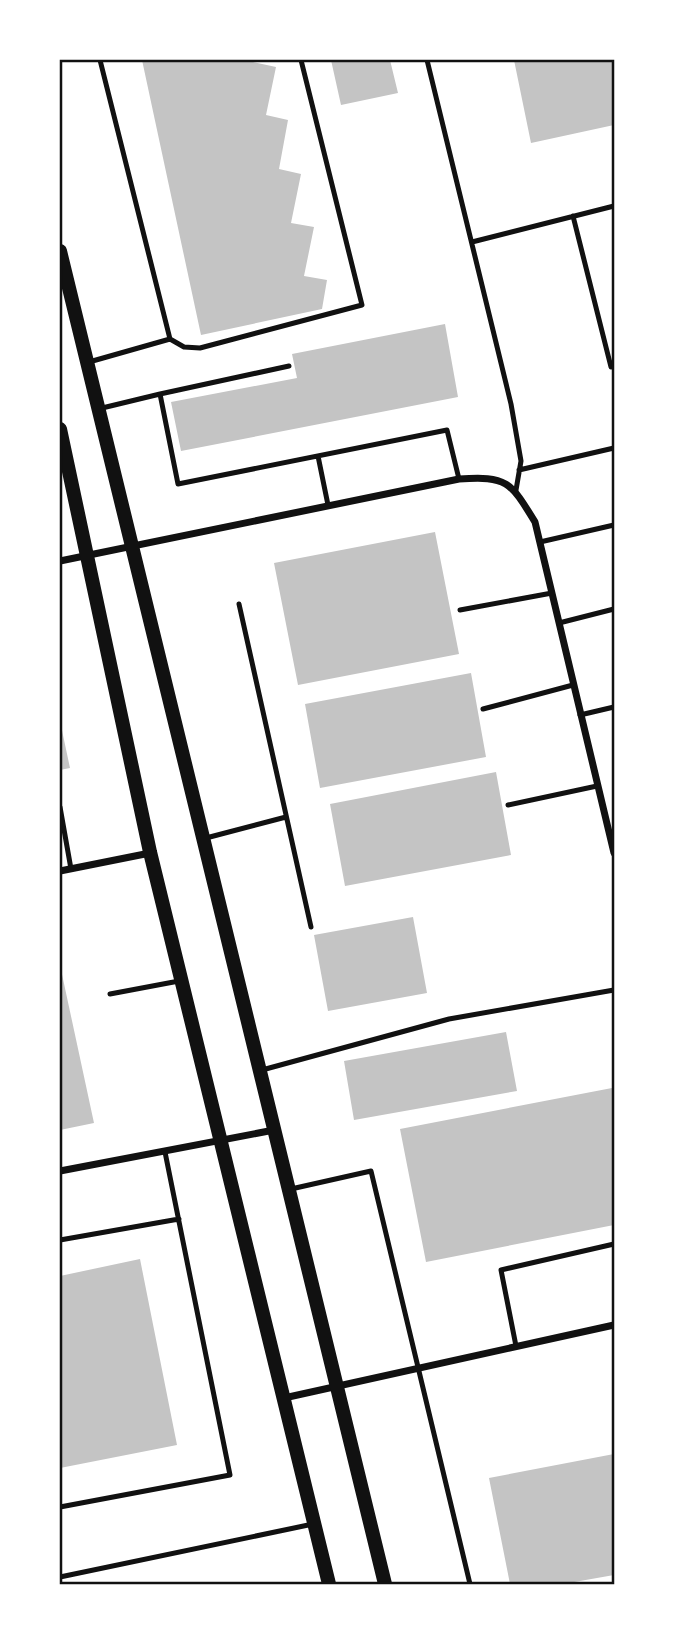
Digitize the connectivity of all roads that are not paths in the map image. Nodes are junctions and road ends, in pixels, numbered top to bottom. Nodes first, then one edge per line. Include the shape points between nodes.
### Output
1 (100, 60) edge
2 (302, 60) edge
3 (427, 60) edge
4 (614, 206) edge
5 (573, 216) junction
6 (472, 242) junction
7 (60, 251) edge
8 (170, 339) junction
9 (86, 363) junction
10 (289, 366) dead end
11 (611, 367) dead end
12 (160, 394) junction
13 (97, 410) junction
14 (60, 429) edge
15 (614, 448) edge
16 (318, 456) junction
17 (519, 470) junction
18 (458, 479) junction
19 (516, 490) junction
20 (328, 505) junction
21 (614, 525) edge
22 (540, 542) junction
23 (130, 545) junction
24 (89, 555) junction
25 (60, 561) edge
26 (552, 593) junction
27 (239, 604) dead end
28 (614, 609) edge
29 (460, 610) dead end
30 (559, 623) junction
31 (573, 685) junction
32 (614, 707) edge
33 (483, 709) dead end
34 (580, 715) junction
35 (597, 786) junction
36 (508, 805) dead end
37 (60, 807) edge
38 (286, 817) junction
39 (203, 839) junction
40 (150, 852) junction
41 (614, 853) edge
42 (71, 869) junction
43 (60, 872) edge
44 (311, 927) dead end
45 (182, 980) junction
46 (614, 990) edge
47 (110, 994) dead end
48 (259, 1071) junction
49 (274, 1130) junction
50 (221, 1142) junction
51 (165, 1152) junction
52 (60, 1171) edge
53 (288, 1190) junction
54 (179, 1219) junction
55 (60, 1240) edge
56 (614, 1244) edge
57 (614, 1325) edge
58 (516, 1346) junction
59 (419, 1367) junction
60 (336, 1385) junction
61 (284, 1398) junction
62 (60, 1507) edge
63 (314, 1524) junction
64 (60, 1577) edge
65 (329, 1584) edge
66 (385, 1584) edge
67 (470, 1584) edge

1 - 8 lane
2 - 8 lane via 362,305 200,348 184,347
3 - 6 lane
4 - 5 lane
5 - 6 lane
5 - 11 lane
6 - 17 lane via 511,404
7 - 9 main road
8 - 9 lane
9 - 13 main road
10 - 12 lane
12 - 13 lane
12 - 16 lane via 178,484
13 - 23 main road
14 - 24 main road
15 - 17 lane
16 - 18 lane via 447,430
16 - 20 lane
17 - 19 lane
18 - 19 street via 494,477
18 - 20 street
19 - 22 street via 535,522
20 - 23 street
21 - 22 lane
22 - 26 street
23 - 24 street
23 - 39 main road
24 - 25 street
24 - 40 main road
26 - 29 lane
26 - 30 street
27 - 38 lane
28 - 30 lane
30 - 31 street
31 - 33 lane
31 - 34 street
32 - 34 lane
34 - 35 street
35 - 36 lane
35 - 41 street
37 - 42 lane
38 - 39 lane
38 - 44 lane
39 - 48 main road
40 - 42 street
40 - 45 main road
42 - 43 street
45 - 47 lane
45 - 50 main road
46 - 48 lane via 449,1019
48 - 49 main road
49 - 50 street
49 - 53 main road
50 - 51 street
50 - 61 main road
51 - 52 street
51 - 54 lane
53 - 59 lane via 372,1171
53 - 60 main road
54 - 55 lane
54 - 62 lane via 230,1475
56 - 58 lane via 501,1270
57 - 58 street
58 - 59 street
59 - 60 street
59 - 67 lane
60 - 61 street
60 - 66 main road
61 - 63 main road
63 - 64 lane
63 - 65 main road

